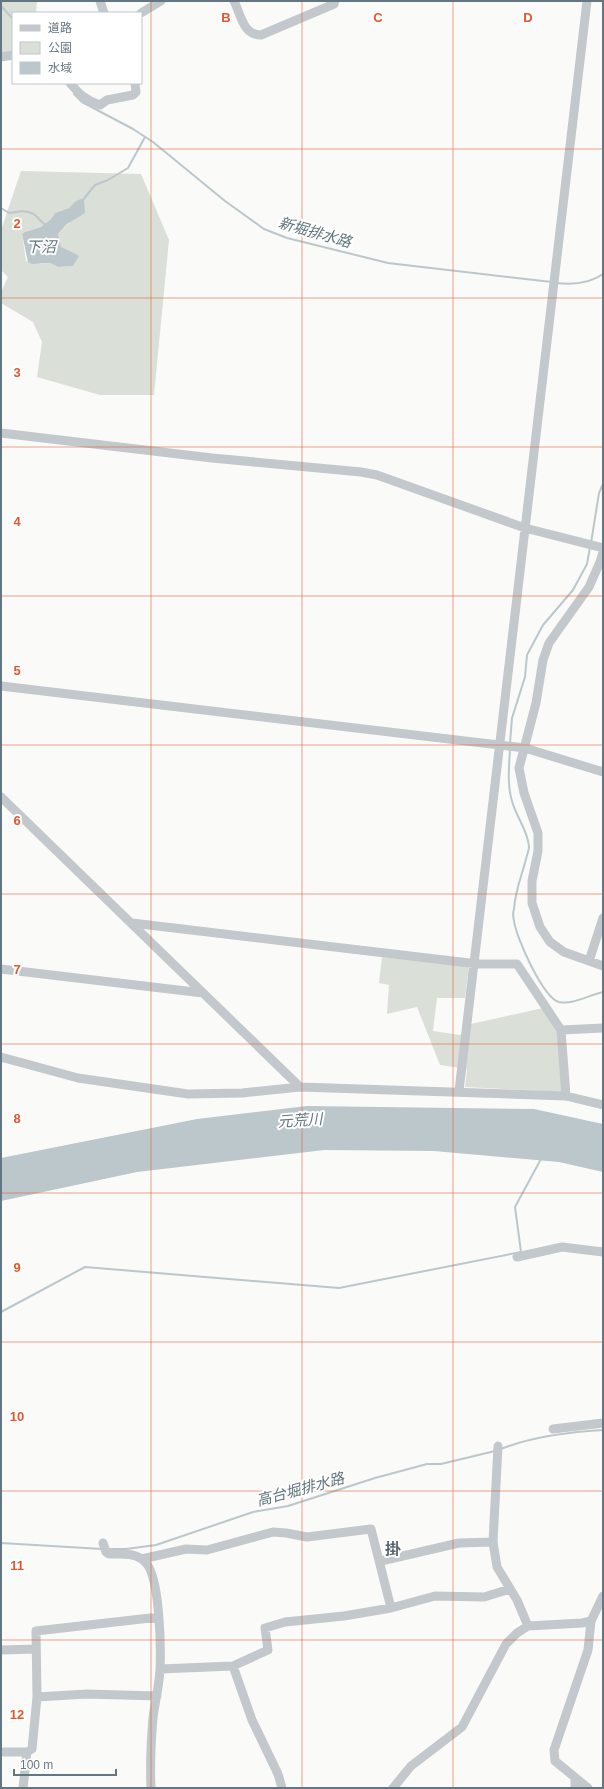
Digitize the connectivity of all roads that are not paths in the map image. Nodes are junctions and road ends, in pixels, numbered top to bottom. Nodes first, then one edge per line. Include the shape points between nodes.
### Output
1 (100, 1) edge
2 (161, 1) edge
3 (234, 1) edge
4 (334, 1) edge
5 (587, 1) edge
6 (104, 12) edge
7 (142, 12) edge
8 (12, 55) edge
9 (1, 57) edge
10 (71, 84) edge
11 (135, 84) edge
12 (1, 433) edge
13 (525, 528) junction
14 (603, 548) edge
15 (603, 552) edge
16 (1, 686) edge
17 (500, 746) junction
18 (525, 748) junction
19 (603, 772) edge
20 (1, 797) edge
21 (603, 918) edge
22 (132, 923) junction
23 (589, 961) junction
24 (474, 962) junction
25 (603, 966) edge
26 (1, 969) edge
27 (203, 993) junction
28 (603, 1028) edge
29 (561, 1030) junction
30 (1, 1057) edge
31 (300, 1087) junction
32 (459, 1091) junction
33 (566, 1096) junction
34 (603, 1105) edge
35 (603, 1252) edge
36 (517, 1257) dead end
37 (603, 1423) edge
38 (553, 1429) dead end
39 (498, 1446) dead end
40 (493, 1542) junction
41 (103, 1543) dead end
42 (142, 1559) junction
43 (381, 1561) junction
44 (510, 1589) junction
45 (603, 1596) edge
46 (391, 1608) junction
47 (159, 1617) junction
48 (591, 1621) junction
49 (528, 1626) junction
50 (36, 1649) junction
51 (1, 1650) edge
52 (233, 1666) junction
53 (160, 1669) junction
54 (157, 1696) junction
55 (37, 1697) junction
56 (1, 1752) edge
57 (27, 1752) junction
58 (575, 1778) junction
59 (23, 1788) edge
60 (151, 1788) edge
61 (282, 1788) edge
62 (393, 1788) edge
63 (575, 1788) edge
64 (588, 1788) edge

1 - 6 street
2 - 7 street
3 - 4 street via 247,31 252,35 261,35 334,4
5 - 13 street
8 - 9 street
10 - 11 street via 84,97 100,105 116,98 133,95 136,92
12 - 13 street via 377,474
13 - 14 street
13 - 17 street
15 - 18 street via 589,587 549,643 543,660
16 - 17 street
17 - 18 street
17 - 24 street
18 - 19 street
18 - 23 street via 519,768 524,793 538,833 532,903 540,927 550,942 564,952
20 - 22 street
21 - 23 street
22 - 24 street
22 - 27 street
23 - 25 street
24 - 29 street via 517,964
24 - 32 street
26 - 27 street
27 - 31 street
28 - 29 street
29 - 33 street
30 - 31 street via 78,1078 188,1094 242,1093
31 - 32 street
32 - 33 street
33 - 34 street
35 - 36 street via 562,1247
37 - 38 street
39 - 40 street
40 - 43 street via 459,1543
40 - 44 street via 497,1568
41 - 42 street via 109,1554 133,1555
42 - 43 street via 186,1549 207,1550 273,1532 307,1537 371,1529
42 - 47 street via 147,1564 154,1582
43 - 46 street
44 - 46 street via 484,1597 435,1596
44 - 49 street
45 - 48 street
46 - 52 street via 285,1622 265,1628 268,1650
47 - 50 street via 36,1631
47 - 53 street
48 - 49 street
48 - 58 street via 588,1650 554,1750 555,1761
49 - 62 street via 506,1644 462,1727 411,1766
50 - 51 street
50 - 55 street
52 - 53 street
52 - 61 street via 252,1720
53 - 54 street
54 - 55 street via 87,1694
54 - 60 street via 151,1743
55 - 57 street via 32,1749
56 - 57 street
57 - 59 street
58 - 63 street
58 - 64 street

